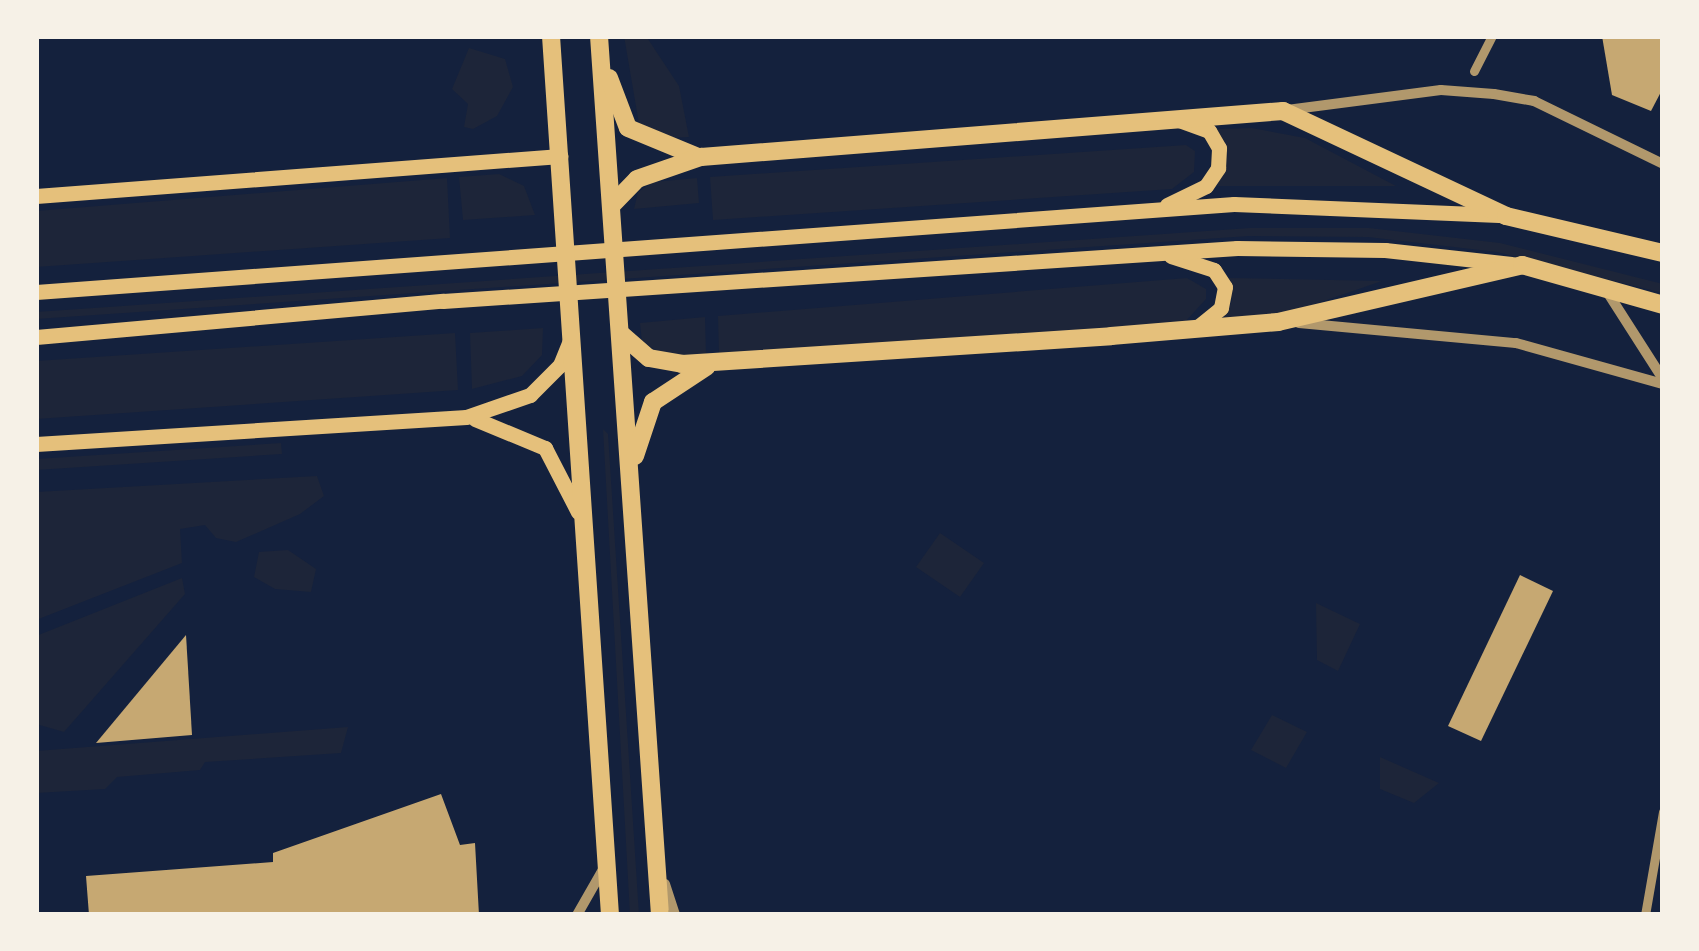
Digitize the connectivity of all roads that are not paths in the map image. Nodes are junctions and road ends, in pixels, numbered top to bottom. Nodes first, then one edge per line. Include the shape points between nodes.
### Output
1 (551, 36) edge
2 (1492, 36) edge
3 (599, 43) edge
4 (1474, 71) dead end
5 (1283, 111) junction
6 (1175, 119) junction
7 (560, 156) junction
8 (700, 157) junction
9 (1663, 164) edge
10 (36, 196) edge
11 (1159, 208) junction
12 (612, 212) junction
13 (1506, 216) junction
14 (1163, 253) junction
15 (1663, 253) edge
16 (1522, 265) junction
17 (1604, 288) junction
18 (36, 292) edge
19 (1663, 305) edge
20 (1278, 322) junction
21 (1194, 329) junction
22 (620, 333) junction
23 (36, 337) edge
24 (572, 337) junction
25 (714, 363) junction
26 (1663, 381) edge
27 (466, 417) junction
28 (36, 444) edge
29 (632, 472) junction
30 (584, 528) junction
31 (1663, 812) edge
32 (655, 844) junction
33 (606, 863) junction
34 (578, 915) edge
35 (610, 915) edge
36 (660, 915) edge
37 (676, 915) edge
38 (1646, 915) edge

1 - 7 main road
2 - 4 street
3 - 8 main road via 628,128 668,151
3 - 12 main road
5 - 6 main road
5 - 9 street via 1441,90 1494,94 1534,101
5 - 13 main road via 1321,122
6 - 8 main road
6 - 11 main road via 1209,131 1220,148 1218,168 1206,186
7 - 10 main road
7 - 24 main road
8 - 12 main road via 637,178
11 - 13 main road via 1383,204
11 - 18 main road
12 - 22 main road
13 - 15 main road
14 - 16 main road via 1385,250
14 - 21 main road via 1214,271 1225,286 1221,308
14 - 23 main road
16 - 17 main road
16 - 20 main road
17 - 19 main road
17 - 26 street
20 - 21 main road
20 - 26 street via 1516,343
21 - 25 main road
22 - 25 main road via 650,358
22 - 29 main road
24 - 27 main road via 560,365 530,395
24 - 30 main road
25 - 29 main road via 653,402
27 - 28 main road
27 - 30 main road via 544,448
29 - 32 main road
30 - 33 main road
31 - 38 street
32 - 36 main road
32 - 37 street
33 - 34 street
33 - 35 main road

